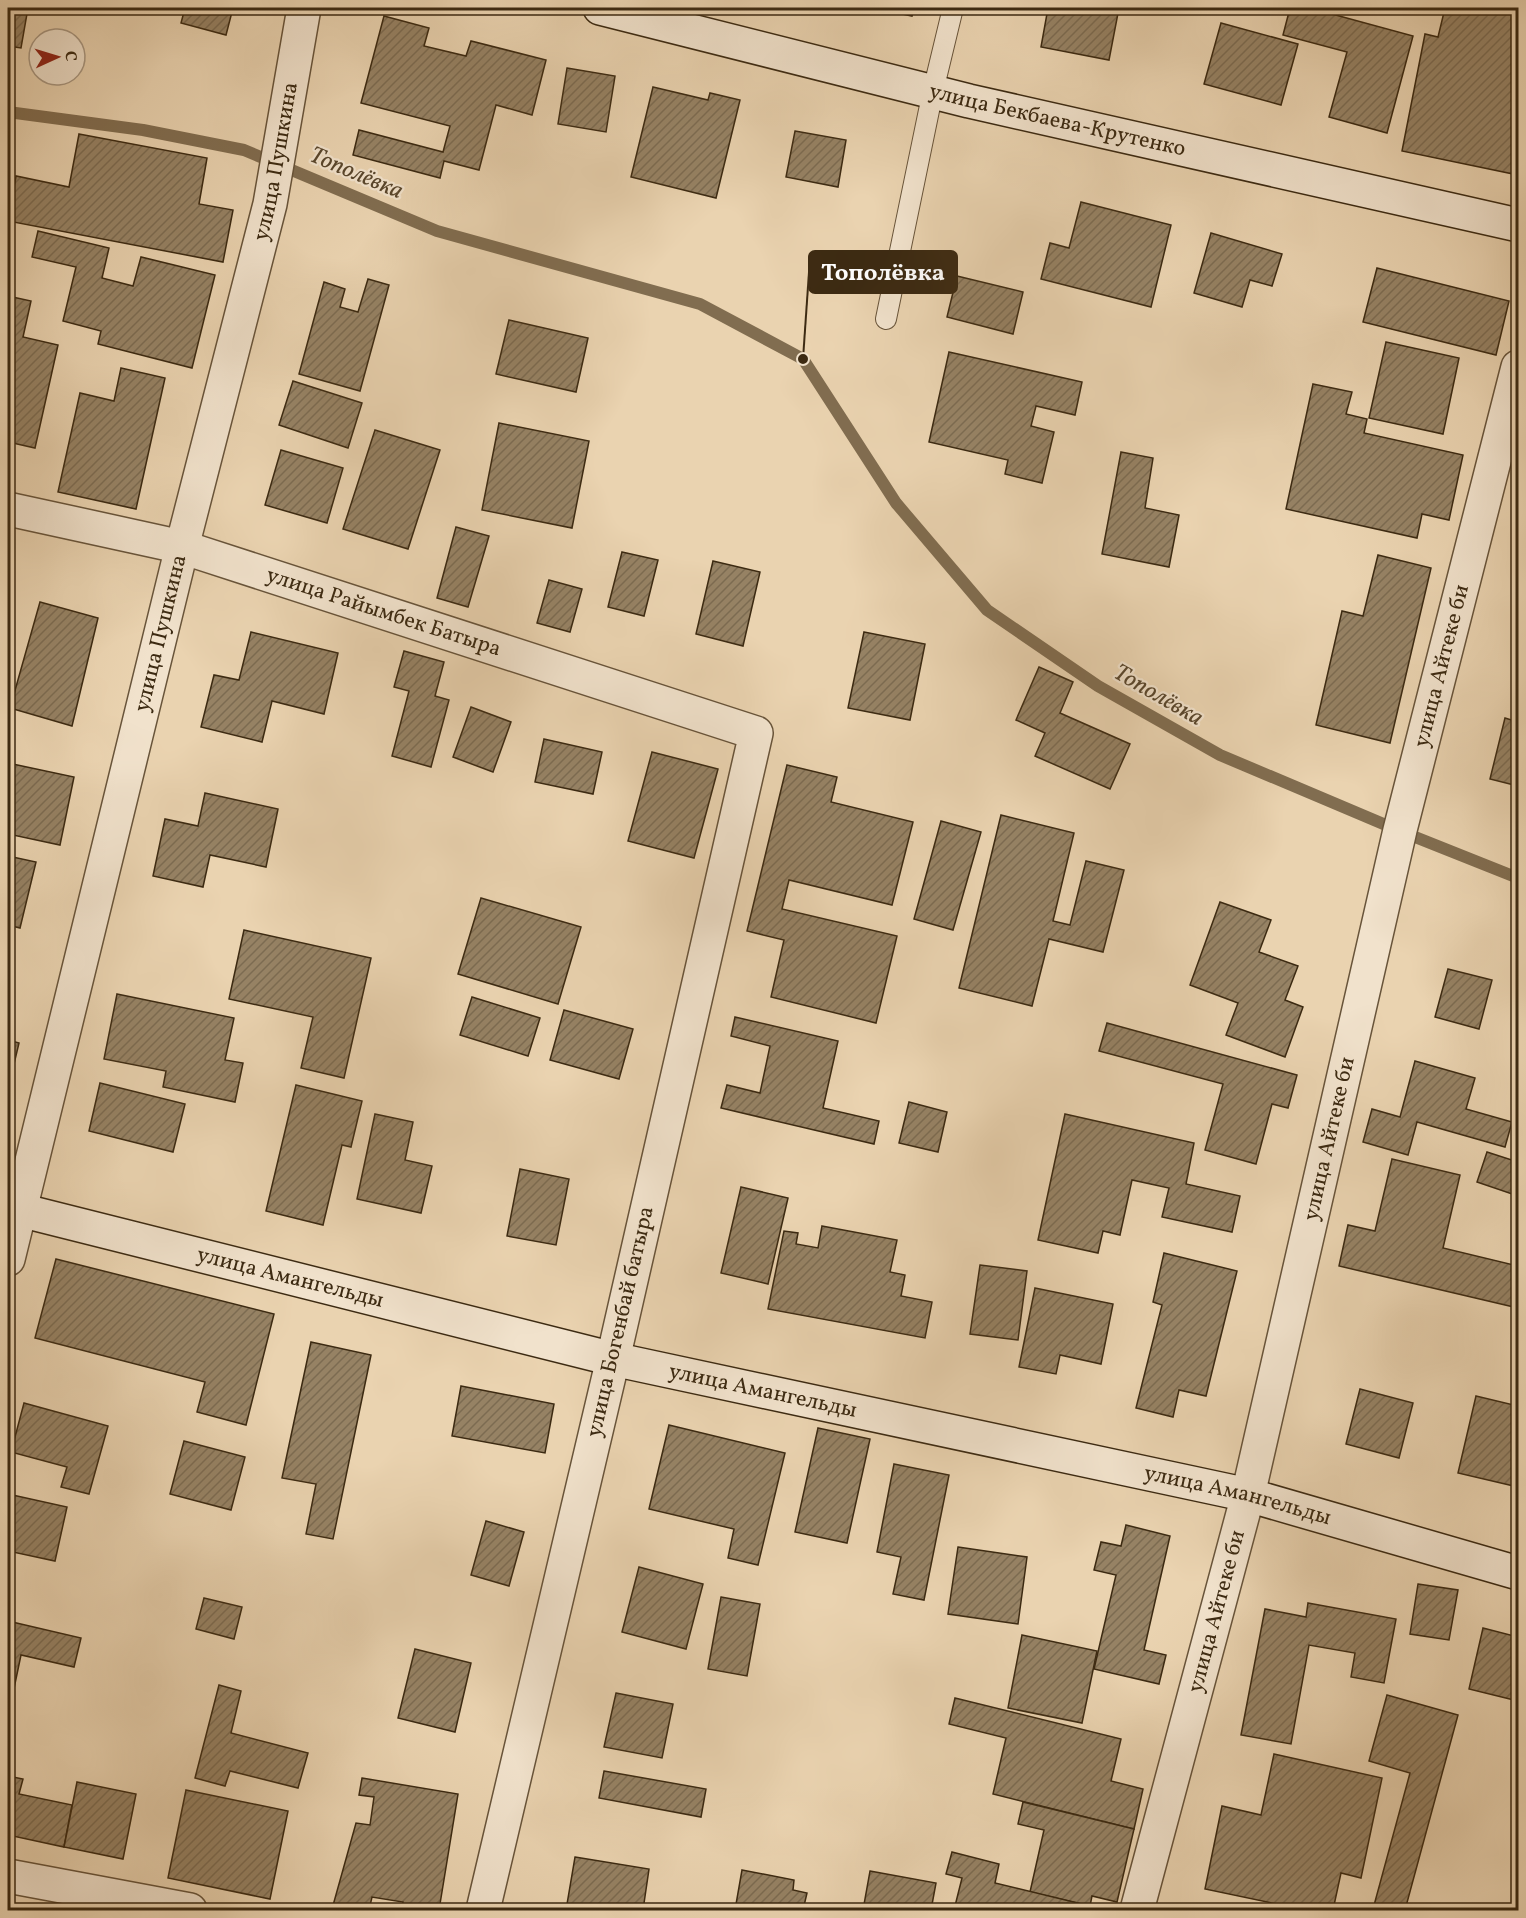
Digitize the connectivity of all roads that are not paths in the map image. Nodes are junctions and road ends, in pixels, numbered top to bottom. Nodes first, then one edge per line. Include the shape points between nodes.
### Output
1 (304, 8) edge
2 (600, 8) edge
3 (953, 8) edge
4 (933, 91) junction
5 (1518, 225) edge
6 (886, 319) dead end
7 (1518, 367) edge
8 (8, 509) edge
9 (182, 547) junction
10 (756, 733) joint
11 (13, 1209) edge
12 (8, 1258) edge
13 (613, 1359) junction
14 (1248, 1495) junction
15 (1518, 1573) edge
16 (8, 1876) edge
17 (190, 1911) edge
18 (483, 1911) edge
19 (1137, 1911) edge

1 - 9 street, улица Пушкина via 270,204
2 - 4 street, улица Бекбаева-Крутенко
3 - 4 lane
4 - 5 street, улица Бекбаева-Крутенко
4 - 6 lane
7 - 14 street, улица Айтеке би via 1392,866
8 - 9 street, улица Райымбек Батыра
9 - 10 street, улица Райымбек Батыра
9 - 11 street, улица Пушкина
10 - 13 street, улица Богенбай батыра
11 - 12 street, улица Пушкина
11 - 13 street, улица Амангельды
13 - 14 street, улица Амангельды
13 - 18 street, улица Богенбай батыра
14 - 15 street, улица Амангельды
14 - 19 street, улица Айтеке би
16 - 17 street

